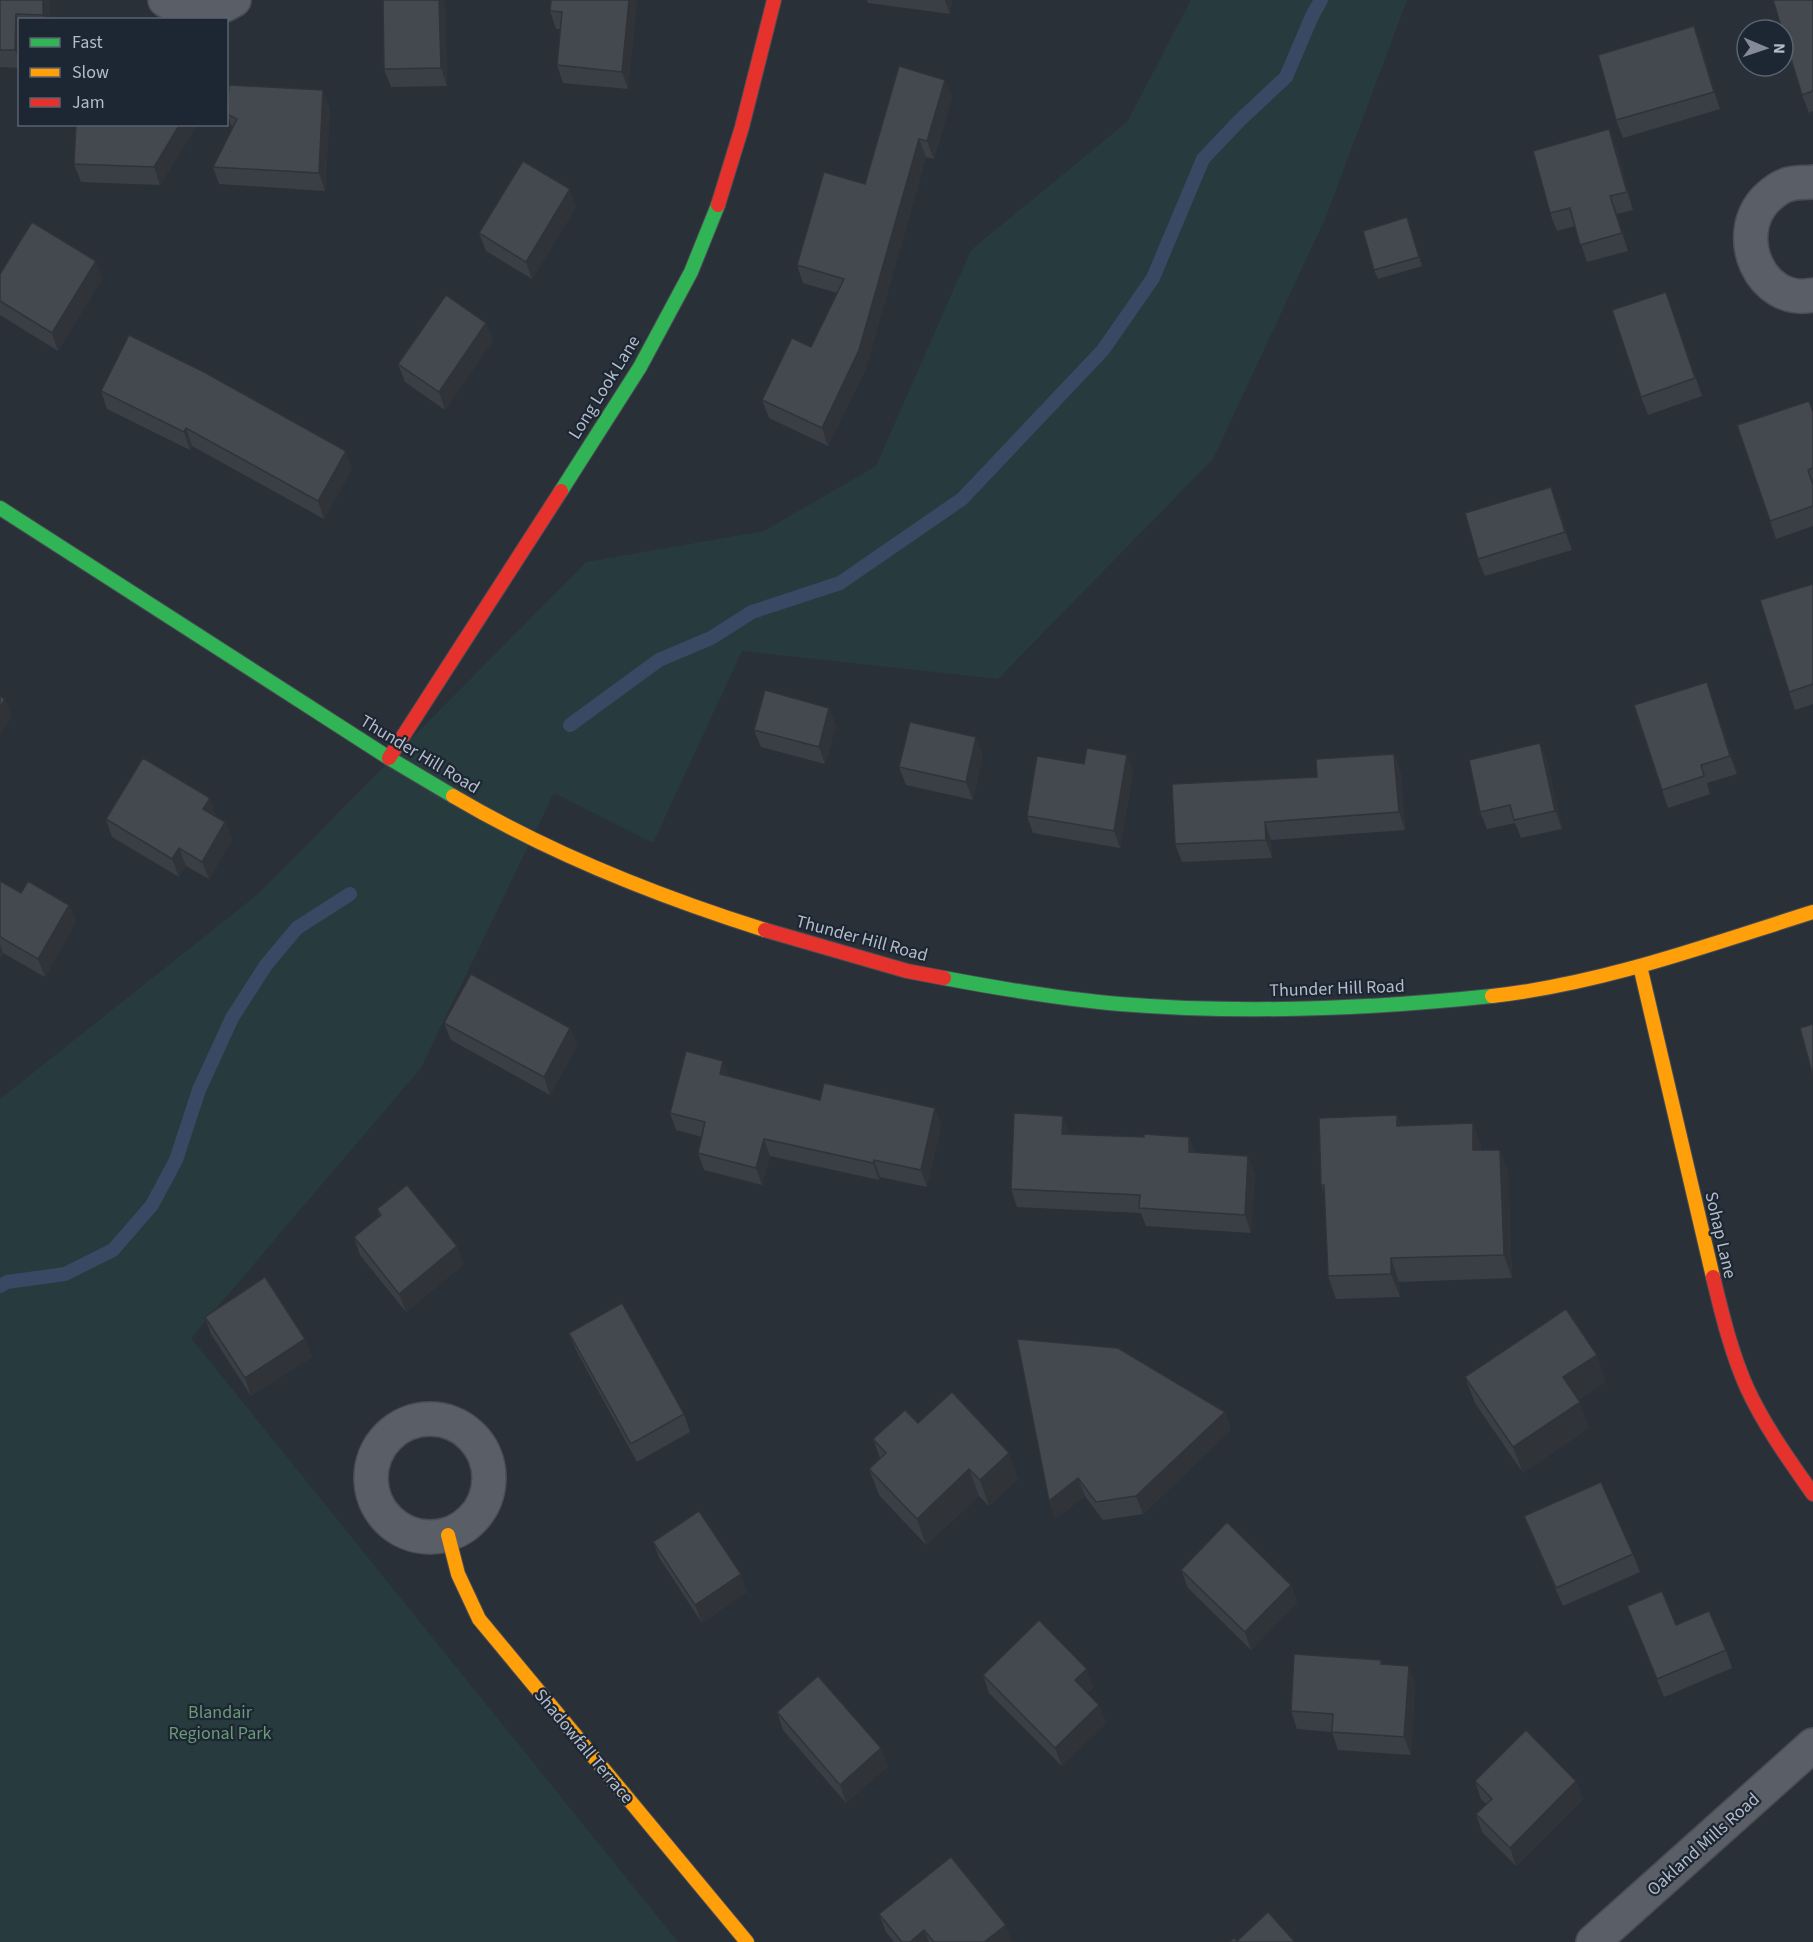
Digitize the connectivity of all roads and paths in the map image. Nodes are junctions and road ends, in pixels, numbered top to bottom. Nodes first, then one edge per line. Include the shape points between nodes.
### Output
1 (165, 0) edge
2 (234, 0) edge
3 (774, 0) edge
4 (1813, 182) edge
5 (1813, 296) edge
6 (0, 508) edge
7 (389, 758) junction
8 (1813, 912) edge
9 (1640, 966) junction
10 (1813, 1494) edge
11 (447, 1535) dead end
12 (1813, 1745) edge
13 (747, 1942) edge
14 (1593, 1942) edge

1 - 2 street via 179,8 202,12
3 - 7 street, Long Look Lane via 723,190 691,272 640,367
4 - 5 street via 1789,184 1774,191 1753,219 1749,243 1752,259 1778,290
6 - 7 street, Thunder Hill Road
7 - 9 street, Thunder Hill Road via 480,812 600,870 687,905 907,971 1010,990 1119,1004 1237,1010 1338,1008 1536,991
8 - 9 street, Thunder Hill Road
9 - 10 street, Sohap Lane via 1726,1335 1747,1388
11 - 13 street, Shadowfall Terrace via 458,1574 479,1619
12 - 14 street, Oakland Mills Road

